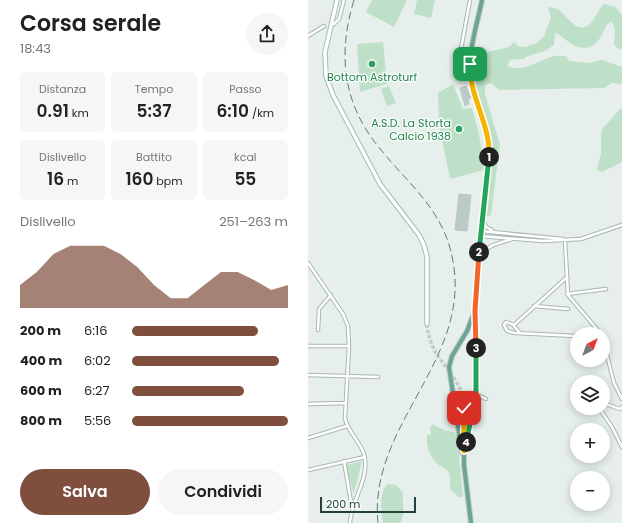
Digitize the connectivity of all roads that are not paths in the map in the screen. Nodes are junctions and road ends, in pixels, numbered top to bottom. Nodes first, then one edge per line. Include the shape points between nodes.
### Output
1 (337, 0) edge
2 (344, 0) edge
3 (470, 0) edge
4 (482, 0) edge
5 (334, 24) dead end
6 (324, 26) dead end
7 (308, 36) edge
8 (465, 54) junction
9 (471, 56) junction
10 (458, 63) dead end
11 (482, 219) junction
12 (622, 226) edge
13 (481, 231) junction
14 (495, 232) junction
15 (502, 233) junction
16 (480, 236) junction
17 (502, 237) junction
18 (515, 238) junction
19 (564, 241) junction
20 (502, 243) junction
21 (308, 263) edge
22 (478, 268) junction
23 (566, 278) junction
24 (606, 289) dead end
25 (568, 294) junction
26 (331, 295) junction
27 (534, 306) junction
28 (568, 309) dead end
29 (475, 311) junction
30 (427, 324) tunnel mouth
31 (514, 325) junction
32 (595, 327) edge
33 (318, 330) dead end
34 (520, 333) junction
35 (570, 336) edge
36 (308, 346) edge
37 (349, 346) junction
38 (610, 367) edge
39 (308, 375) edge
40 (347, 376) junction
41 (378, 377) dead end
42 (463, 396) tunnel mouth
43 (480, 396) dead end
44 (486, 399) dead end
45 (622, 399) edge
46 (345, 403) junction
47 (308, 404) edge
48 (610, 406) edge
49 (622, 407) edge
50 (605, 415) edge
51 (347, 426) junction
52 (308, 438) edge
53 (622, 447) edge
54 (464, 451) junction
55 (365, 456) junction
56 (344, 461) junction
57 (464, 465) junction
58 (308, 470) edge
59 (352, 508) junction
60 (350, 523) edge
61 (471, 523) edge

1 - 30 main road via 325,52 326,76 333,95 380,184 424,245 427,257
2 - 5 street via 340,19
3 - 8 street via 462,38 462,51
4 - 9 main road
6 - 7 street
8 - 9 street
8 - 10 street
9 - 11 main road via 471,82 489,145
11 - 13 main road
11 - 14 street via 486,227
12 - 19 street via 585,238
13 - 14 street
13 - 16 main road
14 - 15 street
15 - 17 street
15 - 19 street
16 - 17 street
16 - 22 main road
17 - 18 street
17 - 20 street
18 - 19 street
18 - 20 street
19 - 23 street
20 - 22 street via 484,250
21 - 26 street
22 - 29 main road
23 - 25 street
23 - 27 street
24 - 25 street
25 - 32 street
26 - 33 street via 319,309
26 - 37 street via 347,322
27 - 28 street
27 - 31 street
29 - 54 main road via 476,397
29 - 57 main road via 449,367
31 - 34 street
31 - 34 street via 506,322 504,325 506,331
34 - 35 street
36 - 37 street
37 - 40 street
38 - 45 street
39 - 40 street
40 - 41 street
40 - 46 street
42 - 54 main road
43 - 44 street
46 - 47 street
46 - 51 street
48 - 49 street via 620,409
50 - 53 street
51 - 52 street
51 - 55 street
54 - 57 main road
55 - 56 street
55 - 59 street via 365,469
56 - 58 street
56 - 59 street
57 - 61 main road
59 - 60 street

